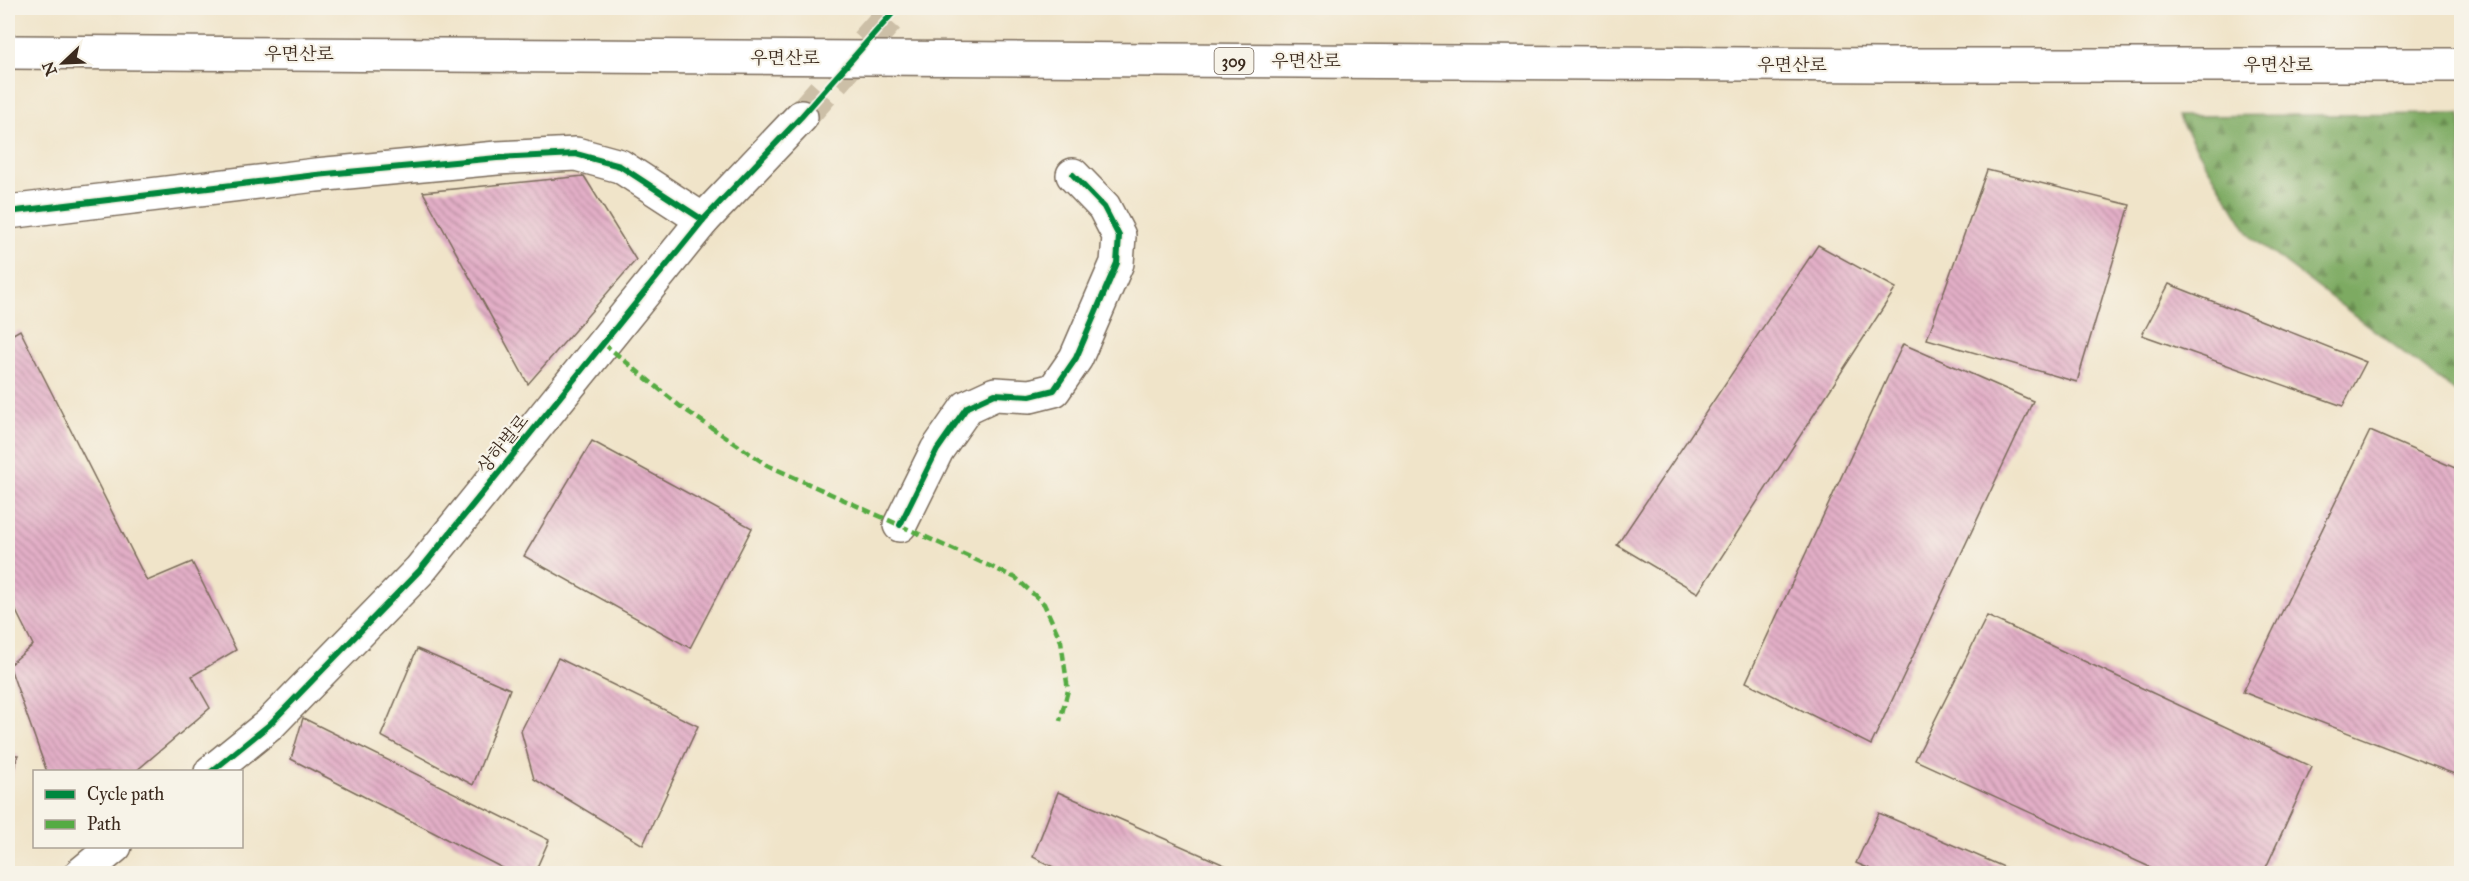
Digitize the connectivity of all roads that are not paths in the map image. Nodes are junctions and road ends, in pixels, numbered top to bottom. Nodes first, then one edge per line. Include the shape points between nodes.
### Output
1 (8, 52) edge
2 (2462, 65) edge
3 (801, 117) tunnel mouth
4 (1072, 175) dead end
5 (8, 212) edge
6 (703, 220) junction
7 (900, 525) dead end
8 (212, 770) edge
9 (113, 848) edge
10 (81, 873) edge

1 - 2 main road, 우면산로 / 309 via 1870,65
3 - 6 main road, 상하벌로
4 - 7 main road via 1104,207 1119,236 1117,263 1077,358 1054,390 1030,396 995,394 967,407 937,450
5 - 6 main road via 316,175 576,154 620,166
6 - 8 main road, 상하벌로 via 420,570 269,725
9 - 10 main road

